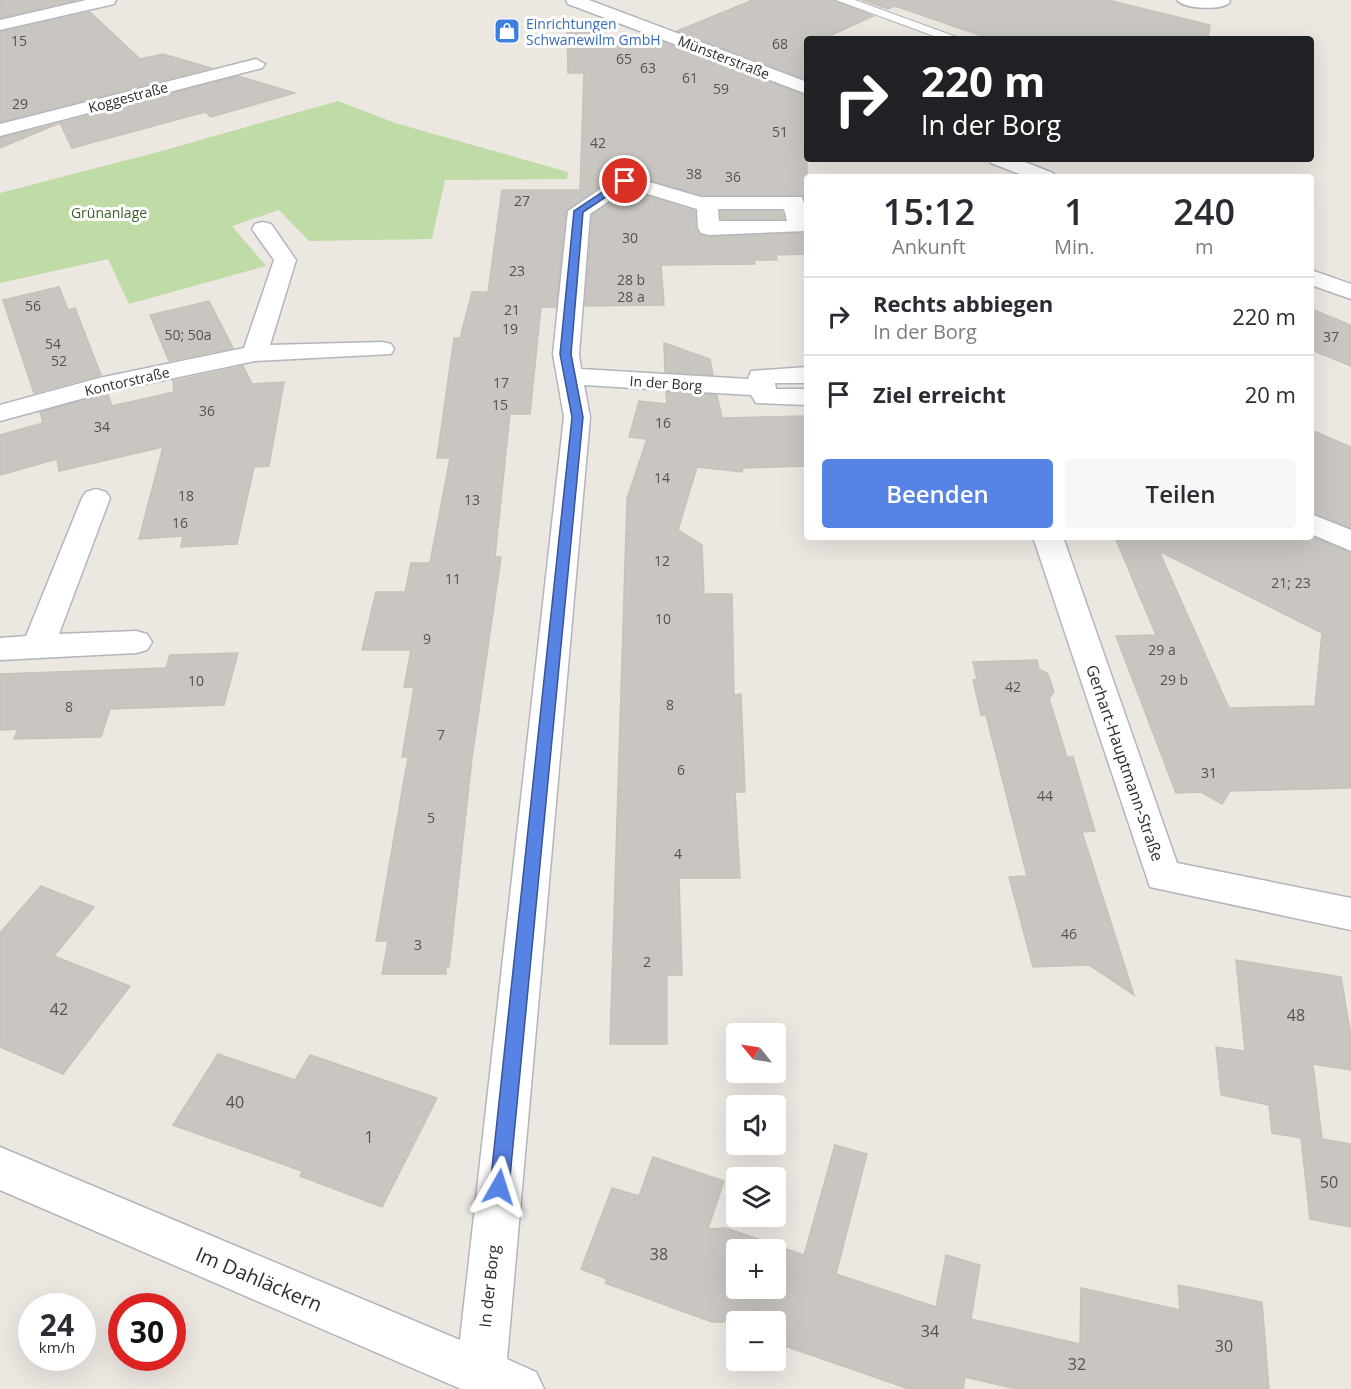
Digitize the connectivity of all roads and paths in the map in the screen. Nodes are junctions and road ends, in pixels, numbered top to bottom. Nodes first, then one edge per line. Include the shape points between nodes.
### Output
1 (108, 0) edge
2 (574, 0) edge
3 (842, 0) edge
4 (1185, 0) edge
5 (1222, 2) dead end
6 (5, 19) edge
7 (947, 36) edge
8 (256, 64) dead end
9 (804, 87) edge
10 (0, 130) edge
11 (1006, 162) edge
12 (1038, 174) edge
13 (707, 204) dead end
14 (263, 229) dead end
15 (1314, 278) edge
16 (1351, 292) edge
17 (382, 349) dead end
18 (255, 353) junction
19 (804, 375) edge
20 (570, 376) junction
21 (763, 387) junction
22 (804, 397) edge
23 (0, 413) edge
24 (96, 498) dead end
25 (1314, 524) edge
26 (1049, 540) edge
27 (1351, 542) edge
28 (136, 642) dead end
29 (38, 646) junction
30 (0, 649) edge
31 (1351, 914) edge
32 (0, 1168) edge
33 (500, 1381) edge

1 - 6 street
2 - 9 street, Münsterstraße
3 - 7 lane
4 - 5 street
8 - 10 street, Koggestraße
11 - 12 street
13 - 20 street, In der Borg via 625,181 579,211 566,354
14 - 18 street via 285,260
15 - 16 street
17 - 18 street, Kontorstraße
18 - 23 street, Kontorstraße via 99,386
19 - 21 street via 760,376
20 - 21 street, In der Borg
20 - 33 street, In der Borg via 577,417
21 - 22 street, In der Borg via 765,397
24 - 29 street
25 - 27 street
26 - 31 street, Gerhart-Hauptmann-Straße via 1163,876
28 - 29 street
29 - 30 street
32 - 33 street, Im Dahläckern

